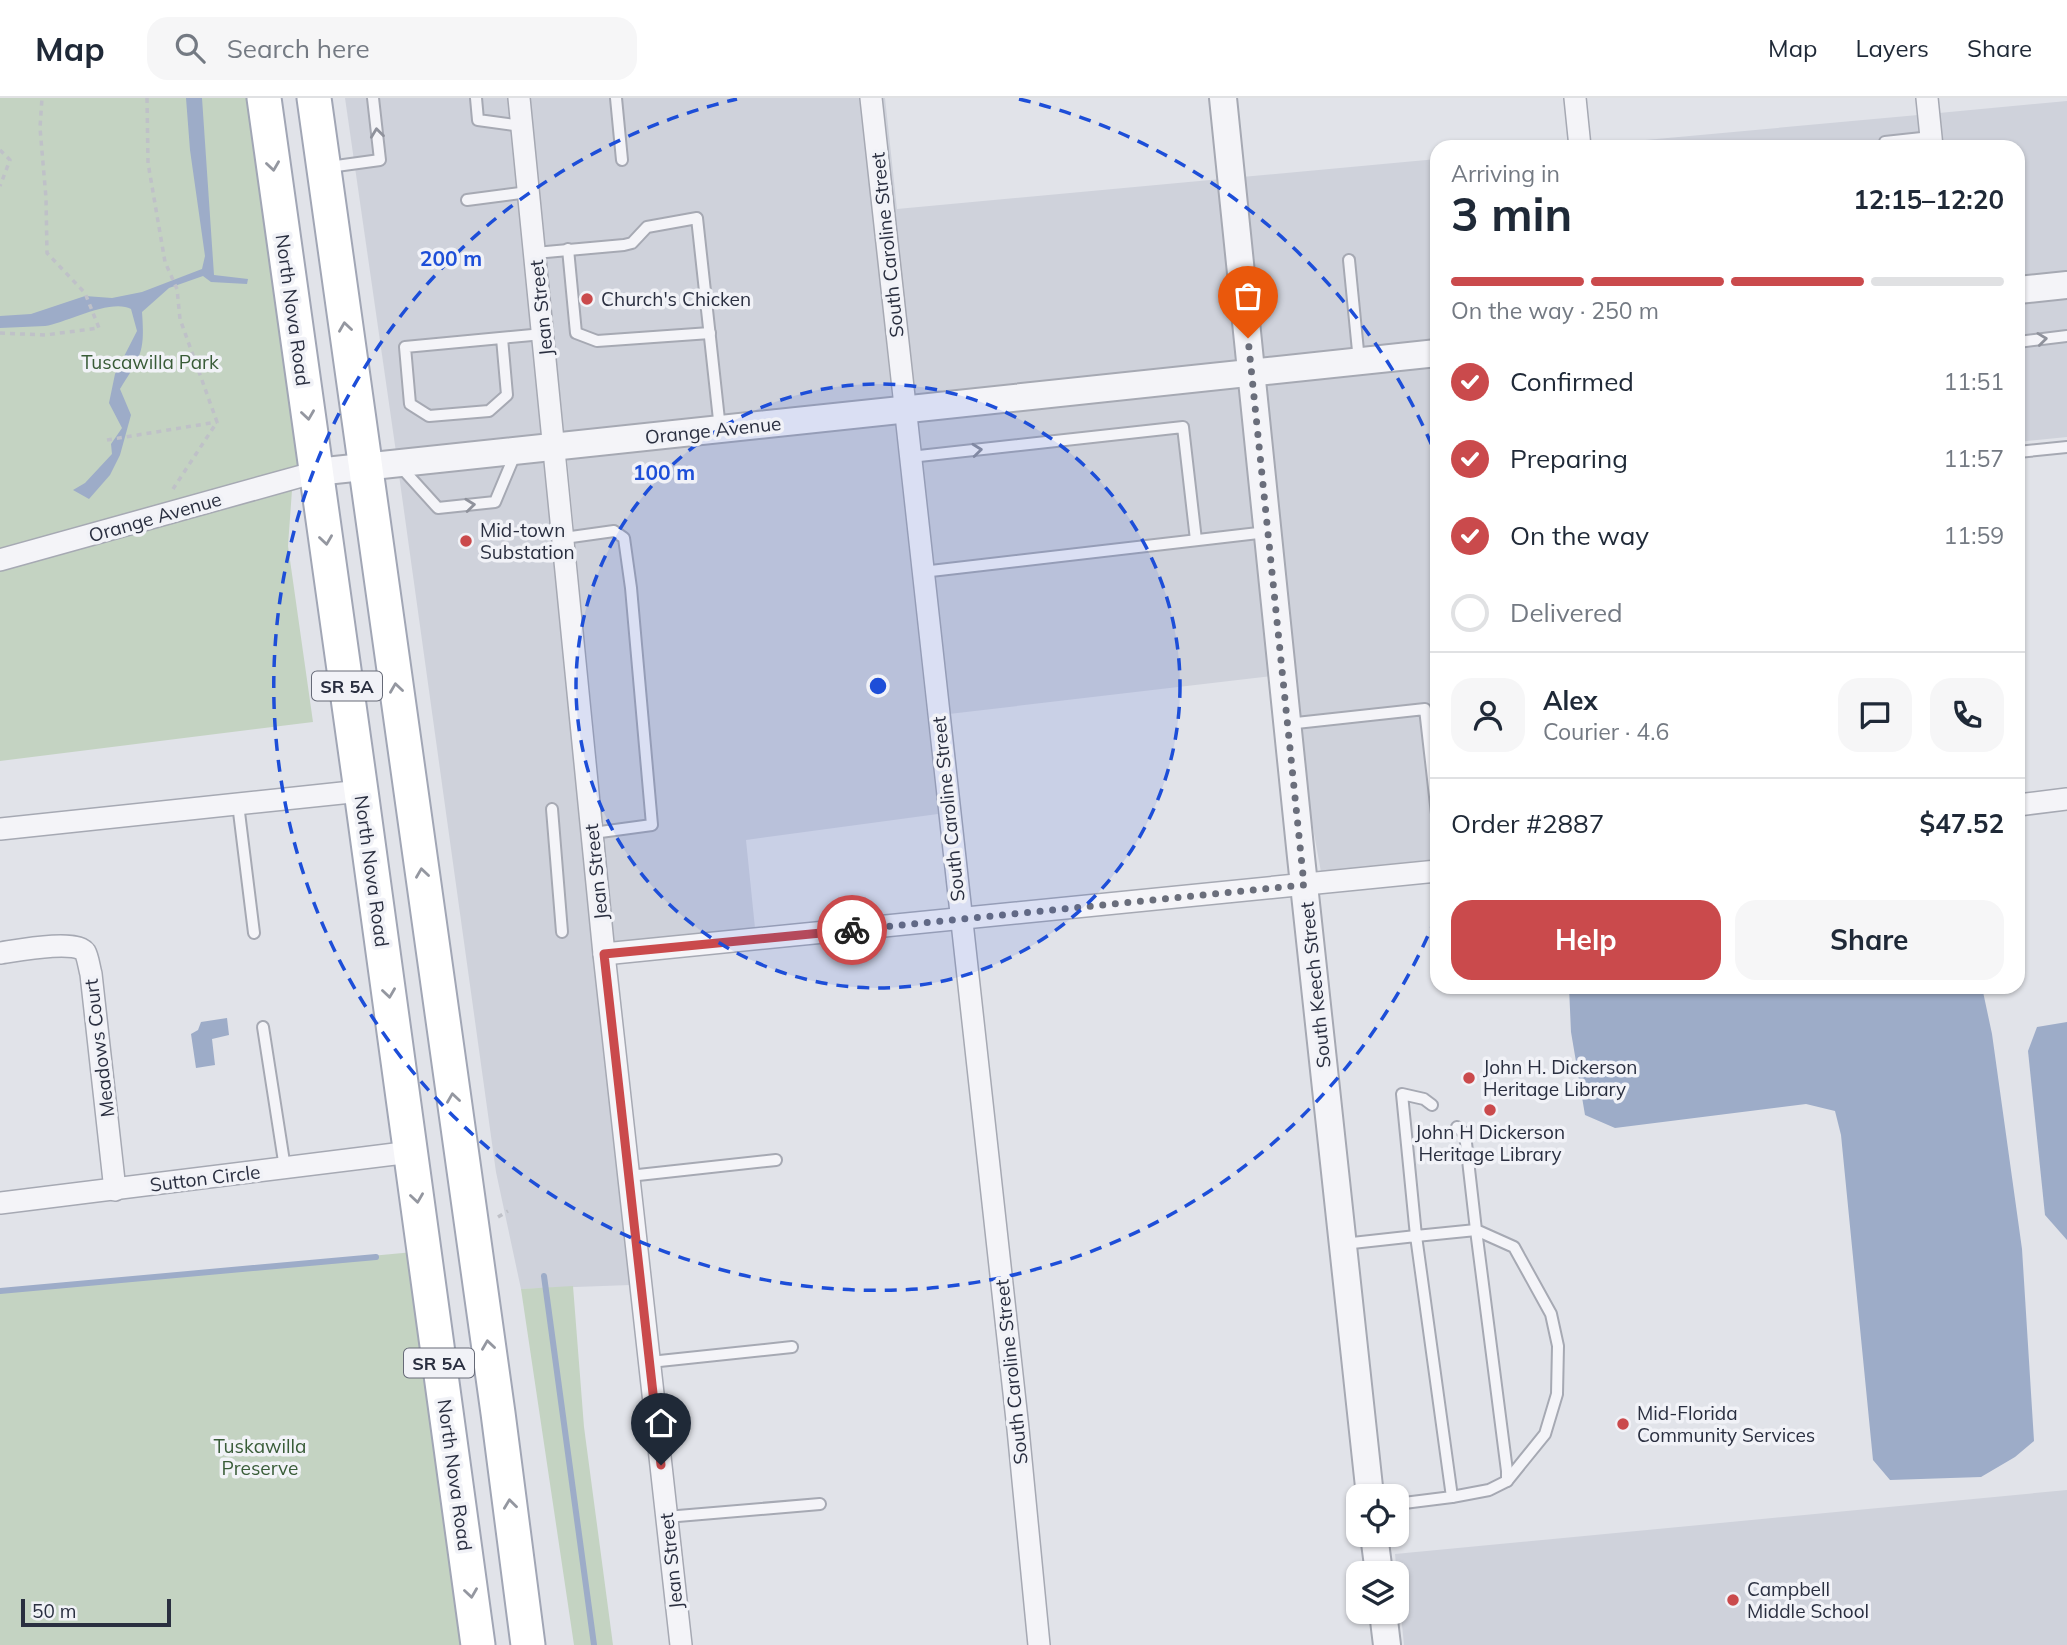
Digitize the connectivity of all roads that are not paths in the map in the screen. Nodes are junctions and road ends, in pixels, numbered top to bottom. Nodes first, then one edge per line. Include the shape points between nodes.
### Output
1 (264, 98) edge
2 (314, 98) edge
3 (373, 98) edge
4 (476, 98) edge
5 (519, 98) edge
6 (616, 98) edge
7 (871, 98) edge
8 (1223, 98) edge
9 (1575, 98) edge
10 (1927, 98) edge
11 (522, 126) junction
12 (1579, 140) edge
13 (1931, 140) edge
14 (622, 160) dead end
15 (323, 169) junction
16 (528, 192) junction
17 (467, 200) dead end
18 (568, 249) junction
19 (535, 253) junction
20 (1349, 260) dead end
21 (2067, 285) edge
22 (2025, 289) edge
23 (710, 332) junction
24 (543, 334) junction
25 (2067, 336) edge
26 (502, 338) junction
27 (2025, 341) edge
28 (1430, 354) edge
29 (1359, 361) junction
30 (1251, 372) junction
31 (904, 409) junction
32 (720, 429) junction
33 (555, 447) junction
34 (2067, 447) edge
35 (517, 451) junction
36 (2025, 451) edge
37 (909, 457) junction
38 (397, 463) junction
39 (365, 467) junction
40 (316, 472) junction
41 (1268, 532) junction
42 (564, 538) junction
43 (1196, 540) junction
44 (0, 560) edge
45 (922, 572) junction
46 (1287, 724) junction
47 (1430, 753) edge
48 (362, 790) junction
49 (2067, 799) edge
50 (2025, 803) edge
51 (238, 804) junction
52 (552, 809) dead end
53 (0, 829) edge
54 (593, 833) junction
55 (1430, 872) edge
56 (1304, 885) junction
57 (960, 919) junction
58 (562, 932) dead end
59 (254, 933) dead end
60 (0, 953) edge
61 (604, 954) junction
62 (263, 1027) dead end
63 (401, 1082) junction
64 (1432, 1105) dead end
65 (1461, 1130) dead end
66 (459, 1136) junction
67 (411, 1152) junction
68 (776, 1160) dead end
69 (285, 1168) junction
70 (629, 1176) junction
71 (115, 1190) junction
72 (0, 1203) edge
73 (470, 1214) junction
74 (1476, 1230) junction
75 (1416, 1236) junction
76 (1343, 1244) junction
77 (792, 1347) dead end
78 (650, 1362) junction
79 (1507, 1481) junction
80 (1369, 1484) edge
81 (1452, 1497) junction
82 (1409, 1502) edge
83 (820, 1504) dead end
84 (666, 1517) junction
85 (1384, 1624) edge
86 (478, 1645) edge
87 (528, 1645) edge
88 (681, 1645) edge
89 (1038, 1645) edge
90 (1387, 1645) edge

1 -> 40 main road, North Nova Road / SR 5A
2 - 15 main road, SR 5A
15 -> 3 lane via 380,160
4 - 11 lane via 478,120
5 - 11 street, Jean Street
6 - 14 lane
7 - 31 street, South Caroline Street
8 - 30 street, South Keech Street
9 - 12 street
10 - 13 street
11 - 16 street, Jean Street
39 -> 15 main road, SR 5A
16 - 17 lane
16 - 19 street, Jean Street
18 - 19 lane
18 - 23 lane via 576,333 597,341
18 - 23 lane via 624,245 647,227 697,218
19 - 24 street, Jean Street
20 - 29 lane
21 - 22 street
23 - 32 lane
24 - 26 lane
24 - 33 street, Jean Street
27 -> 25 lane
26 - 26 lane via 405,347 411,404 429,416 489,411 507,395
28 - 29 street, Orange Avenue
29 - 30 street, Orange Avenue
30 - 31 street, Orange Avenue
30 - 41 street, South Keech Street
31 - 32 street, Orange Avenue
31 - 37 street, South Caroline Street
32 - 33 street, Orange Avenue
33 - 35 street, Orange Avenue
33 - 42 street, Jean Street
34 - 36 lane
35 - 38 street, Orange Avenue
38 -> 35 lane via 438,508 495,502
37 -> 43 lane via 1184,427
37 - 45 street, South Caroline Street
38 - 39 street, Orange Avenue
39 - 40 street, Orange Avenue
66 -> 39 main road, SR 5A
40 - 44 street, Orange Avenue
40 -> 48 main road, North Nova Road / SR 5A
41 - 43 lane
41 - 46 street, South Keech Street
42 - 54 street, Jean Street
42 - 54 lane via 614,531 624,538 631,588 652,825
43 - 45 lane
45 - 57 street, South Caroline Street
46 - 47 lane via 1425,709
46 - 56 street, South Keech Street
48 - 51 street
48 -> 63 main road, North Nova Road / SR 5A
49 - 50 street
51 - 53 street
51 - 59 lane
52 - 58 lane
54 - 61 street, Jean Street
55 - 56 street
56 - 57 street
56 - 76 street, South Keech Street
57 - 61 street
57 - 89 street, South Caroline Street
60 - 71 street, Meadows Court via 65,946 85,953
61 - 70 street, Jean Street
62 - 69 lane
63 - 66 main road via 444,1131
63 - 67 main road, North Nova Road / SR 5A
64 - 75 lane via 1402,1094
65 - 74 lane
66 - 73 main road, SR 5A
67 - 69 street, Sutton Circle
67 - 73 main road via 434,1170
67 -> 86 main road, North Nova Road / SR 5A
68 - 70 lane
69 - 71 street, Sutton Circle
70 - 78 street, Jean Street
71 - 72 street, Sutton Circle
87 -> 73 main road, SR 5A
74 - 75 lane
74 - 79 lane
74 - 79 lane via 1514,1247 1551,1314 1558,1346 1557,1394 1545,1434
75 - 76 lane
75 - 81 lane
76 - 80 street, South Keech Street
77 - 78 lane
78 - 84 street, Jean Street
79 - 81 lane via 1489,1490
81 - 82 lane
83 - 84 lane
84 - 88 street, Jean Street
85 - 90 street

